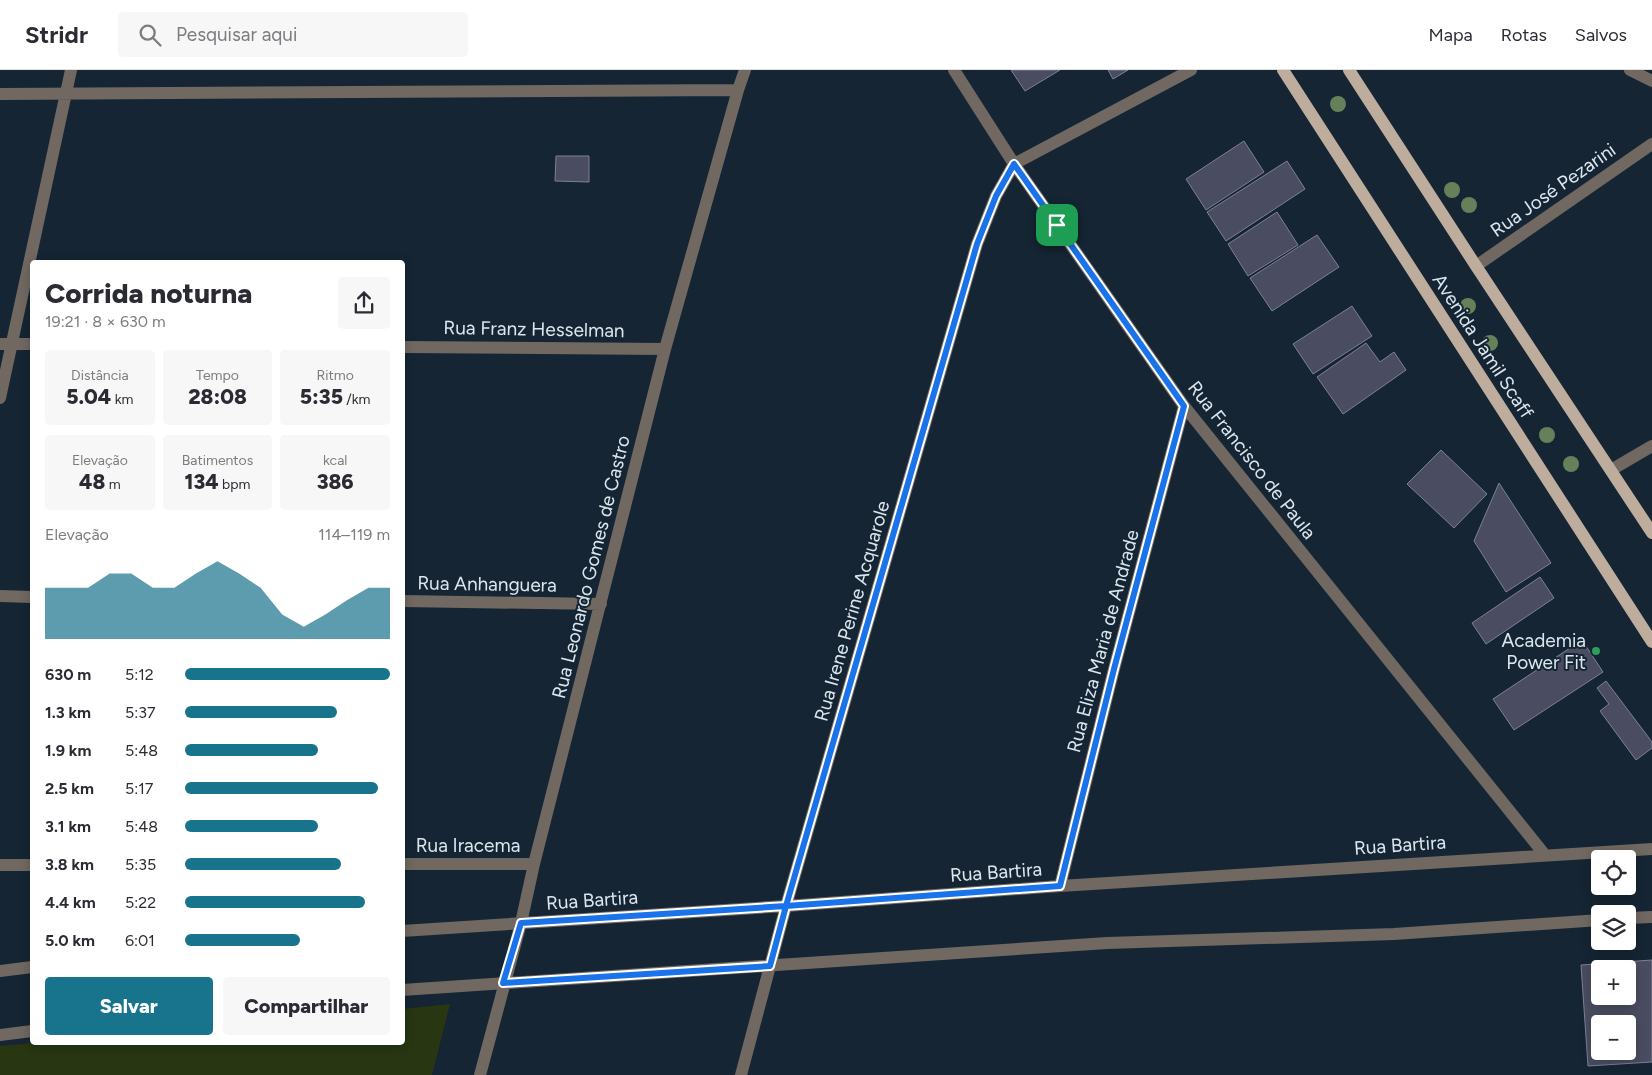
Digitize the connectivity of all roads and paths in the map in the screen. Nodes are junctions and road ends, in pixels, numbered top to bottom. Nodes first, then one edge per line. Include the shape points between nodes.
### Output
1 (71, 70) edge
2 (745, 70) edge
3 (954, 70) edge
4 (1191, 70) edge
5 (1283, 70) edge
6 (1349, 70) edge
7 (1630, 70) edge
8 (1652, 82) edge
9 (738, 90) junction
10 (0, 94) edge
11 (66, 94) junction
12 (1652, 144) edge
13 (1014, 164) junction
14 (1476, 266) junction
15 (6, 344) edge
16 (30, 344) edge
17 (405, 347) edge
18 (665, 349) junction
19 (0, 398) edge
20 (1184, 406) junction
21 (1652, 446) edge
22 (1611, 470) junction
23 (1652, 533) edge
24 (0, 596) edge
25 (30, 597) edge
26 (405, 601) edge
27 (601, 604) junction
28 (1652, 642) edge
29 (1652, 849) edge
30 (1545, 855) junction
31 (405, 864) edge
32 (534, 864) junction
33 (0, 865) edge
34 (30, 865) edge
35 (1060, 886) junction
36 (786, 906) junction
37 (1652, 917) edge
38 (1636, 918) edge
39 (1591, 921) edge
40 (521, 923) junction
41 (405, 931) edge
42 (770, 966) junction
43 (30, 967) edge
44 (0, 971) edge
45 (503, 983) junction
46 (405, 990) edge
47 (30, 1031) edge
48 (0, 1035) edge
49 (480, 1075) edge
50 (741, 1075) edge

1 - 11 street
2 - 9 street, Rua Leonardo Gomes de Castro
3 - 13 street, Rua Francisco de Paula
4 - 13 street
5 - 28 main road, Avenida Jamil Scaff
6 - 14 main road, Avenida Jamil Scaff
7 - 8 street
9 - 11 street
9 - 18 street, Rua Leonardo Gomes de Castro
10 - 11 street
11 - 15 street
12 - 14 street, Rua José Pezarini
13 - 20 street, Rua Francisco de Paula
13 - 36 street, Rua Irene Perine Acquarole via 996,196 977,244
14 - 22 main road, Avenida Jamil Scaff
15 - 16 street
15 - 19 street
17 - 18 street, Rua Franz Hesselman
18 - 27 street, Rua Leonardo Gomes de Castro
20 - 30 street, Rua Francisco de Paula
20 - 35 street, Rua Eliza Maria de Andrade
21 - 22 street
22 - 23 main road, Avenida Jamil Scaff
24 - 25 street
26 - 27 street, Rua Anhanguera
27 - 32 street, Rua Leonardo Gomes de Castro
29 - 30 street, Rua Bartira
30 - 35 street, Rua Bartira
31 - 32 street, Rua Iracema
32 - 40 street, Rua Leonardo Gomes de Castro
33 - 34 street
35 - 36 street, Rua Bartira
36 - 40 street, Rua Bartira
36 - 42 street, Rua Irene Perine Acquarole
37 - 38 street
39 - 42 street via 1394,934 1107,943
40 - 41 street, Rua Bartira
40 - 45 street, Rua Leonardo Gomes de Castro
42 - 45 street
42 - 50 street, Rua Irene Perine Acquarole
43 - 44 street
45 - 46 street
45 - 49 street, Rua Leonardo Gomes de Castro
47 - 48 street

